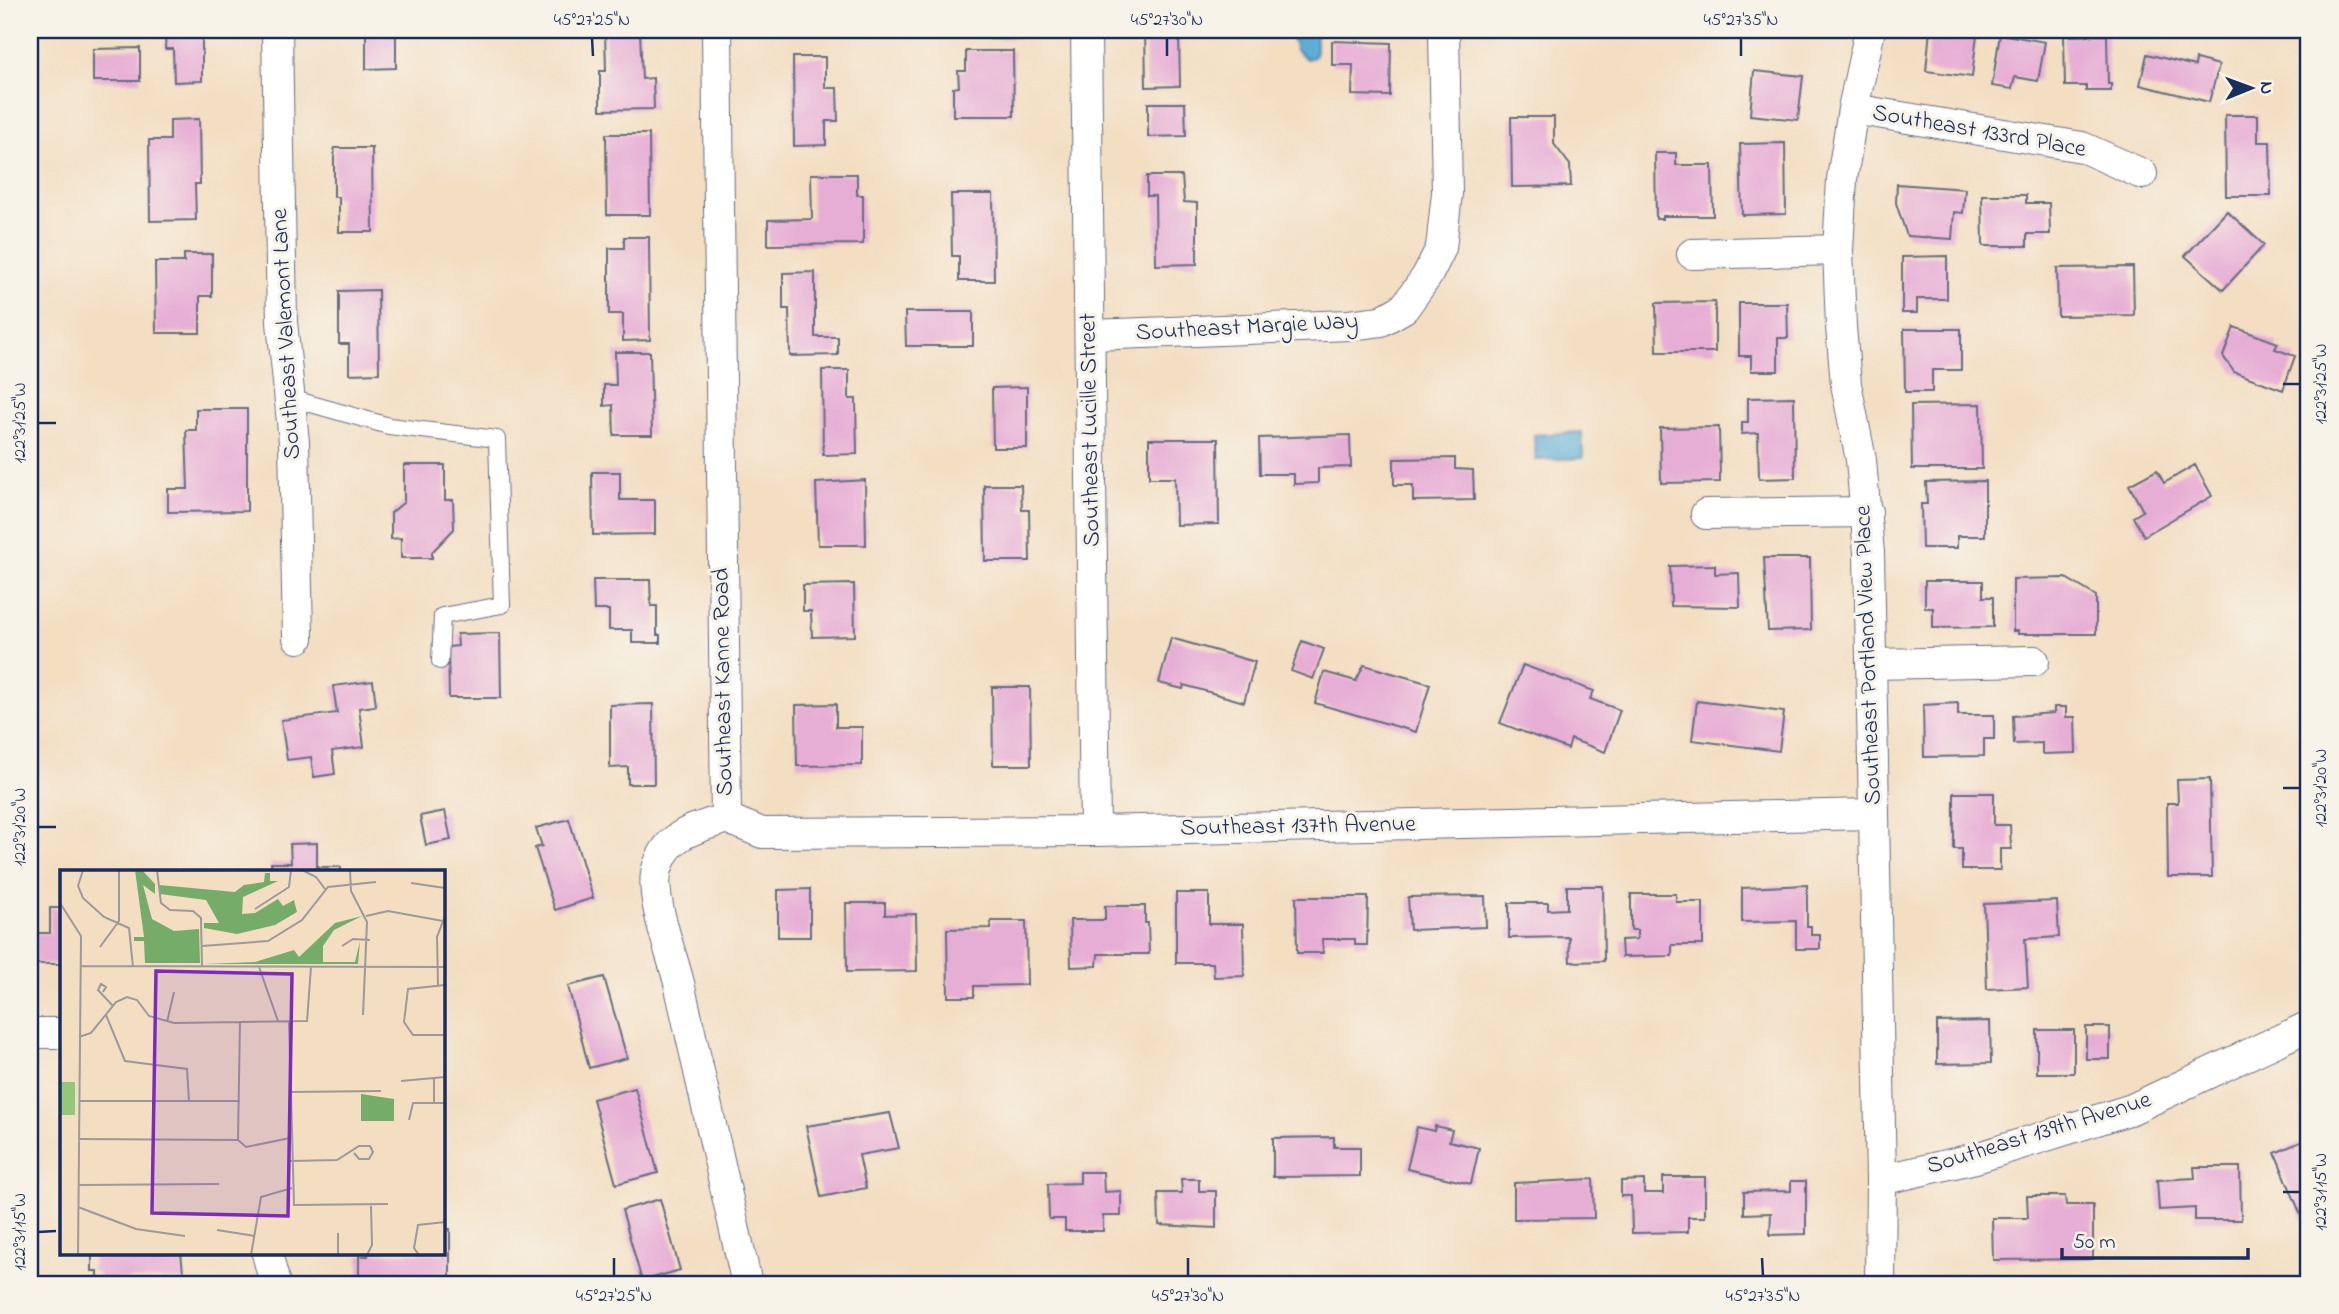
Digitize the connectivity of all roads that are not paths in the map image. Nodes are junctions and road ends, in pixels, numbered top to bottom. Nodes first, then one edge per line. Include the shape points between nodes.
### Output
1 (277, 30) edge
2 (718, 30) edge
3 (1086, 30) edge
4 (1444, 30) edge
5 (1870, 30) edge
6 (1853, 109) junction
7 (2142, 174) dead end
8 (1838, 250) junction
9 (1692, 254) dead end
10 (1091, 335) junction
11 (290, 398) junction
12 (1867, 512) junction
13 (1706, 514) dead end
14 (298, 639) dead end
15 (440, 661) dead end
16 (2034, 661) dead end
17 (1871, 664) junction
18 (1873, 814) junction
19 (726, 818) junction
20 (1095, 831) junction
21 (2309, 1026) edge
22 (30, 1033) edge
23 (60, 1033) edge
24 (1881, 1180) junction
25 (267, 1254) edge
26 (275, 1284) edge
27 (747, 1284) edge
28 (1880, 1284) edge

1 - 11 street, Southeast Valemont Lane via 282,322
2 - 19 street, Southeast Kanne Road
3 - 10 street, Southeast Lucille Street
4 - 10 street, Southeast Margie Way via 1447,193 1441,248 1404,308 1381,321 1349,325
5 - 6 street, Southeast Portland View Place
6 - 7 street, Southeast 133rd Place via 2082,147
6 - 8 street, Southeast Portland View Place via 1842,179
8 - 9 street
8 - 12 street, Southeast Portland View Place via 1846,384
10 - 20 street, Southeast Lucille Street
11 - 14 street, Southeast Valemont Lane
11 - 15 lane via 389,426 497,439 502,605 442,616
12 - 13 street
12 - 17 street, Southeast Portland View Place
16 - 17 street
17 - 18 street, Southeast Portland View Place
18 - 20 street, Southeast 137th Avenue
18 - 24 street, Southeast Portland View Place
19 - 20 street, Southeast 137th Avenue via 762,833
19 - 27 street, Southeast Kanne Road via 679,835 668,845 657,870 655,891
21 - 24 street, Southeast 139th Avenue via 2132,1109 1976,1158
22 - 23 street
24 - 28 street, Southeast Portland View Place
25 - 26 street

